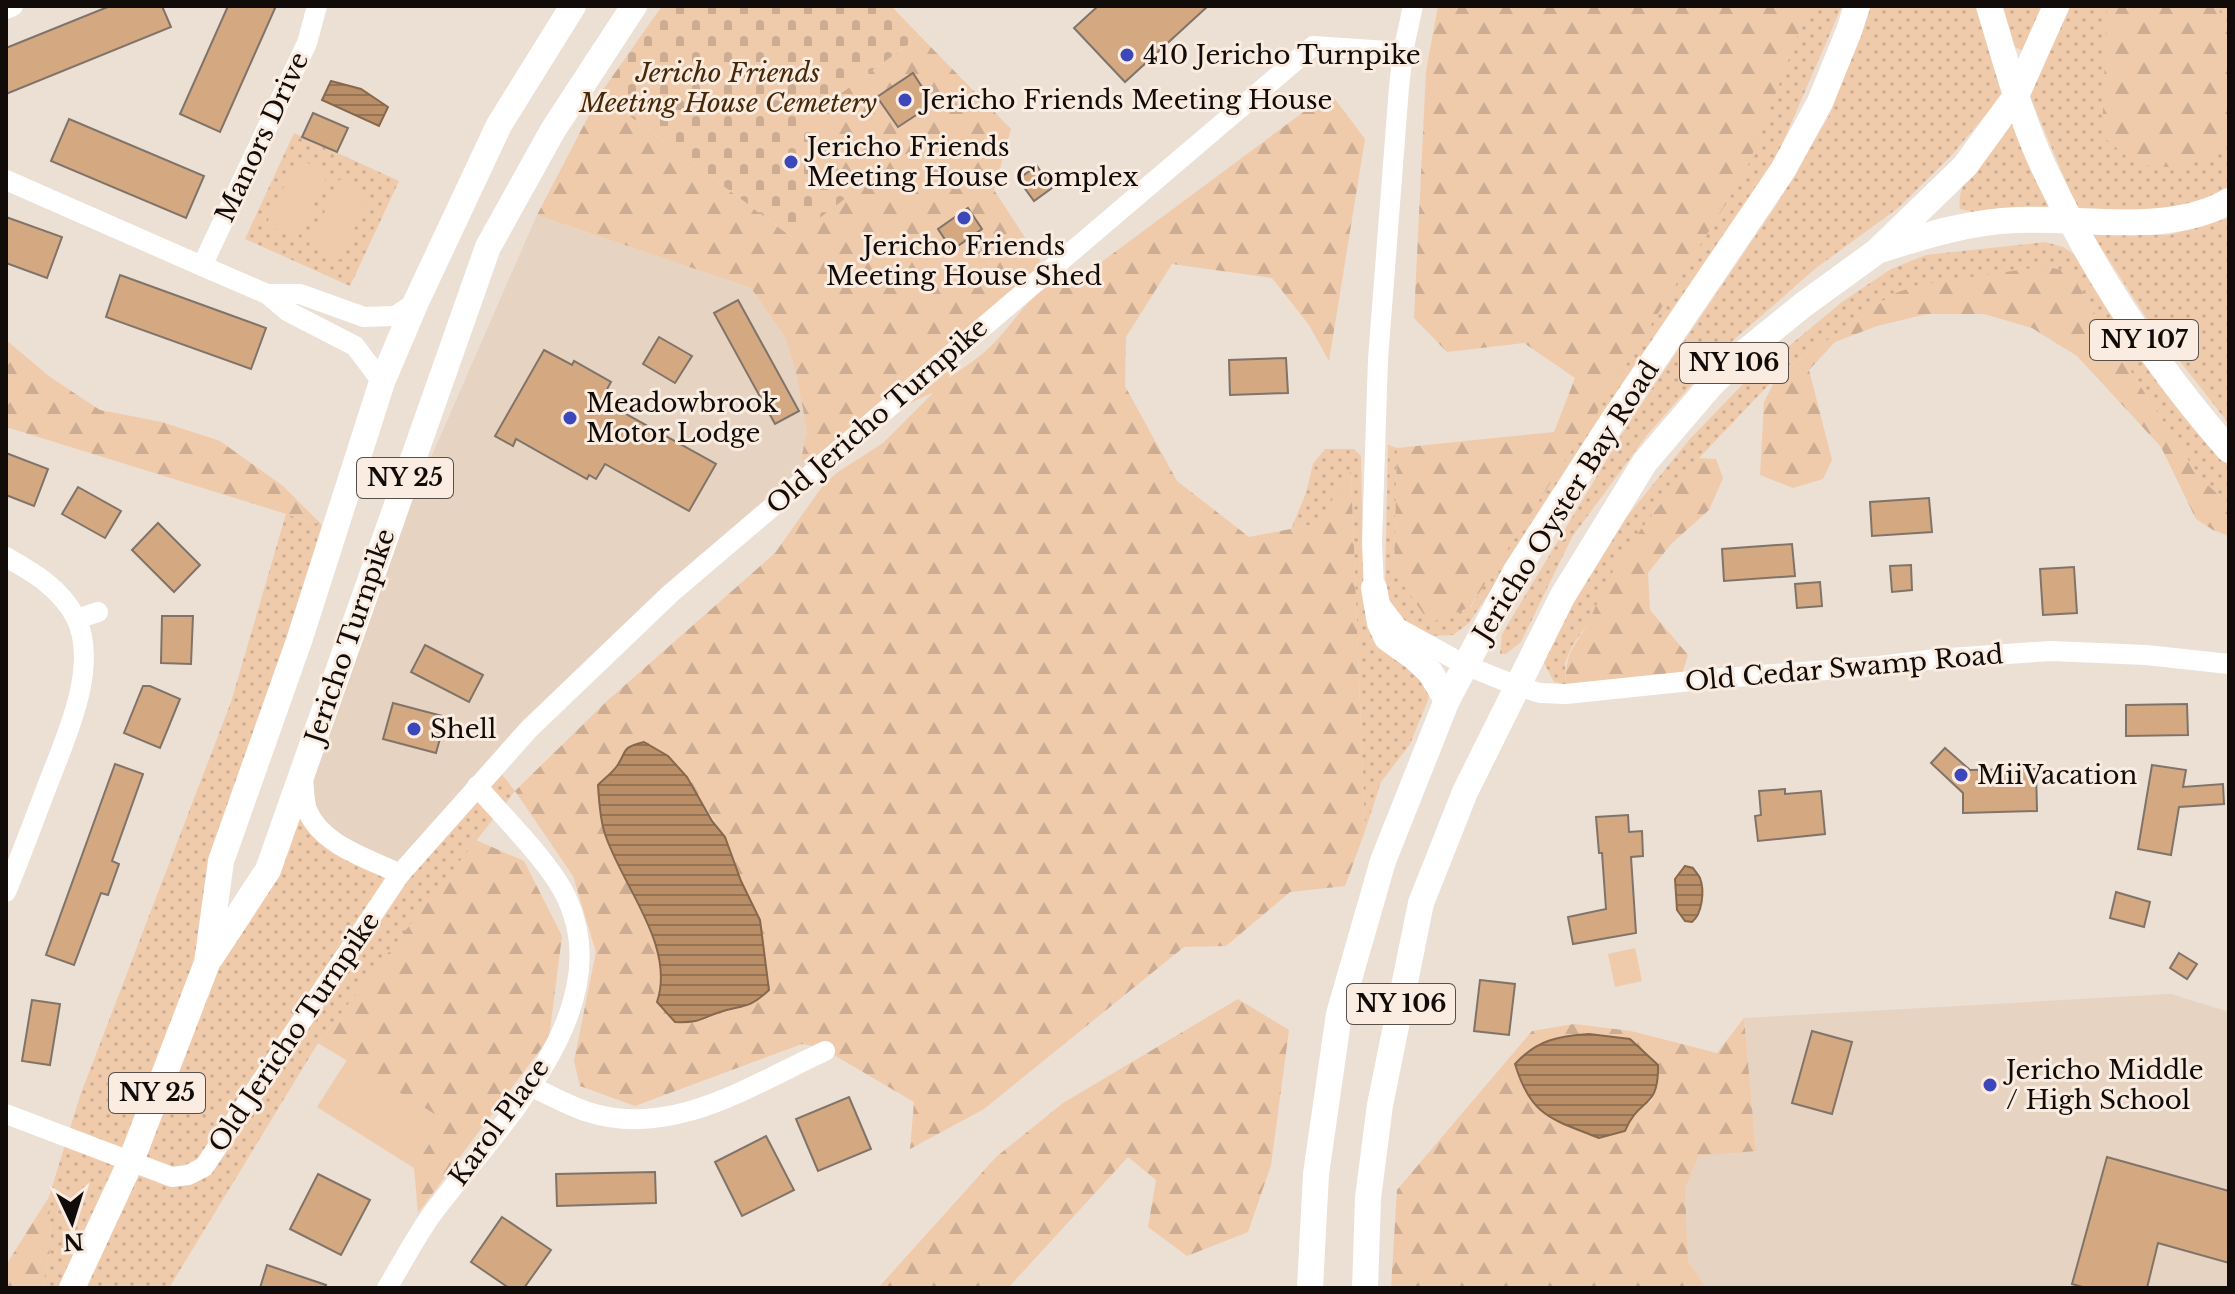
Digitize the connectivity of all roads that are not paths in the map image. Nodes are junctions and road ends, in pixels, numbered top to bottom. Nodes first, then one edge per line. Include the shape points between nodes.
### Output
1 (13, 6) edge
2 (317, 6) edge
3 (573, 6) edge
4 (634, 6) edge
5 (1413, 6) edge
6 (1857, 6) edge
7 (1989, 6) edge
8 (2056, 6) edge
9 (6, 9) edge
10 (1403, 52) junction
11 (2016, 96) junction
12 (6, 180) edge
13 (2229, 201) edge
14 (2073, 221) junction
15 (1876, 252) junction
16 (202, 266) junction
17 (267, 294) junction
18 (416, 302) junction
19 (382, 382) junction
20 (2229, 450) edge
21 (6, 557) edge
22 (1374, 588) junction
23 (98, 612) dead end
24 (77, 619) junction
25 (2229, 664) edge
26 (1465, 665) junction
27 (1517, 686) junction
28 (1447, 700) junction
29 (302, 772) junction
30 (477, 786) junction
31 (400, 874) junction
32 (6, 892) edge
33 (207, 963) junction
34 (825, 1051) dead end
35 (532, 1087) junction
36 (6, 1114) edge
37 (131, 1161) junction
38 (397, 1285) edge
39 (72, 1288) edge
40 (1310, 1288) edge
41 (1365, 1288) edge

1 - 9 street
2 - 16 street, Manors Drive via 307,43
3 - 18 main road, Jericho Turnpike / NY 25 via 499,125
4 - 29 main road, Jericho Turnpike / NY 25 via 553,130 488,247
5 - 10 street, Jericho Oyster Bay Road
6 - 26 main road, Jericho Oyster Bay Road / NY 106 via 1820,102 1783,170 1516,571
7 - 11 main road, NY 107
8 - 11 main road, Jericho Oyster Bay Road / NY 106
10 - 22 street, Jericho Oyster Bay Road via 1378,359
10 - 30 street, Old Jericho Turnpike via 1313,46 670,594
11 - 14 main road, NY 107 via 2046,174
11 - 15 main road, Jericho Oyster Bay Road / NY 106 via 1965,166
12 - 16 street
13 - 14 main road via 2181,219
14 - 15 main road via 2015,220 1948,228
14 - 20 main road, NY 107 via 2117,301
15 - 27 main road, Jericho Oyster Bay Road / NY 106 via 1745,352 1645,462 1562,597
16 - 17 street
17 - 18 street via 300,294 364,317 395,316
17 - 19 street via 287,311 355,346
18 - 19 main road, Jericho Turnpike / NY 25
19 - 33 main road, Jericho Turnpike / NY 25 via 221,861
21 - 24 street via 56,588
22 - 26 street, Jericho Oyster Bay Road via 1398,628
22 - 28 main road via 1387,638 1423,665
23 - 24 street
24 - 32 street via 83,650 78,701
25 - 27 street, Old Cedar Swamp Road via 2050,651 1566,694
26 - 27 street, Old Cedar Swamp Road
26 - 28 main road, Jericho Oyster Bay Road / NY 106
27 - 41 main road, Jericho Oyster Bay Road / NY 106 via 1465,792 1421,903 1380,1105 1368,1198
28 - 40 main road, Jericho Oyster Bay Road / NY 106 via 1383,861 1339,1014 1316,1174
29 - 31 street via 307,809 324,834
29 - 33 main road, Jericho Turnpike / NY 25 via 268,870
30 - 31 street, Old Jericho Turnpike
30 - 35 street, Karol Place via 559,882 576,931 576,998
31 - 37 street, Old Jericho Turnpike via 204,1167 172,1177
33 - 37 main road, Jericho Turnpike / NY 25
34 - 35 street via 720,1099 657,1119 635,1121 587,1112
35 - 38 street, Karol Place via 433,1213
36 - 37 street, Old Jericho Turnpike
37 - 39 main road, Jericho Turnpike / NY 25

